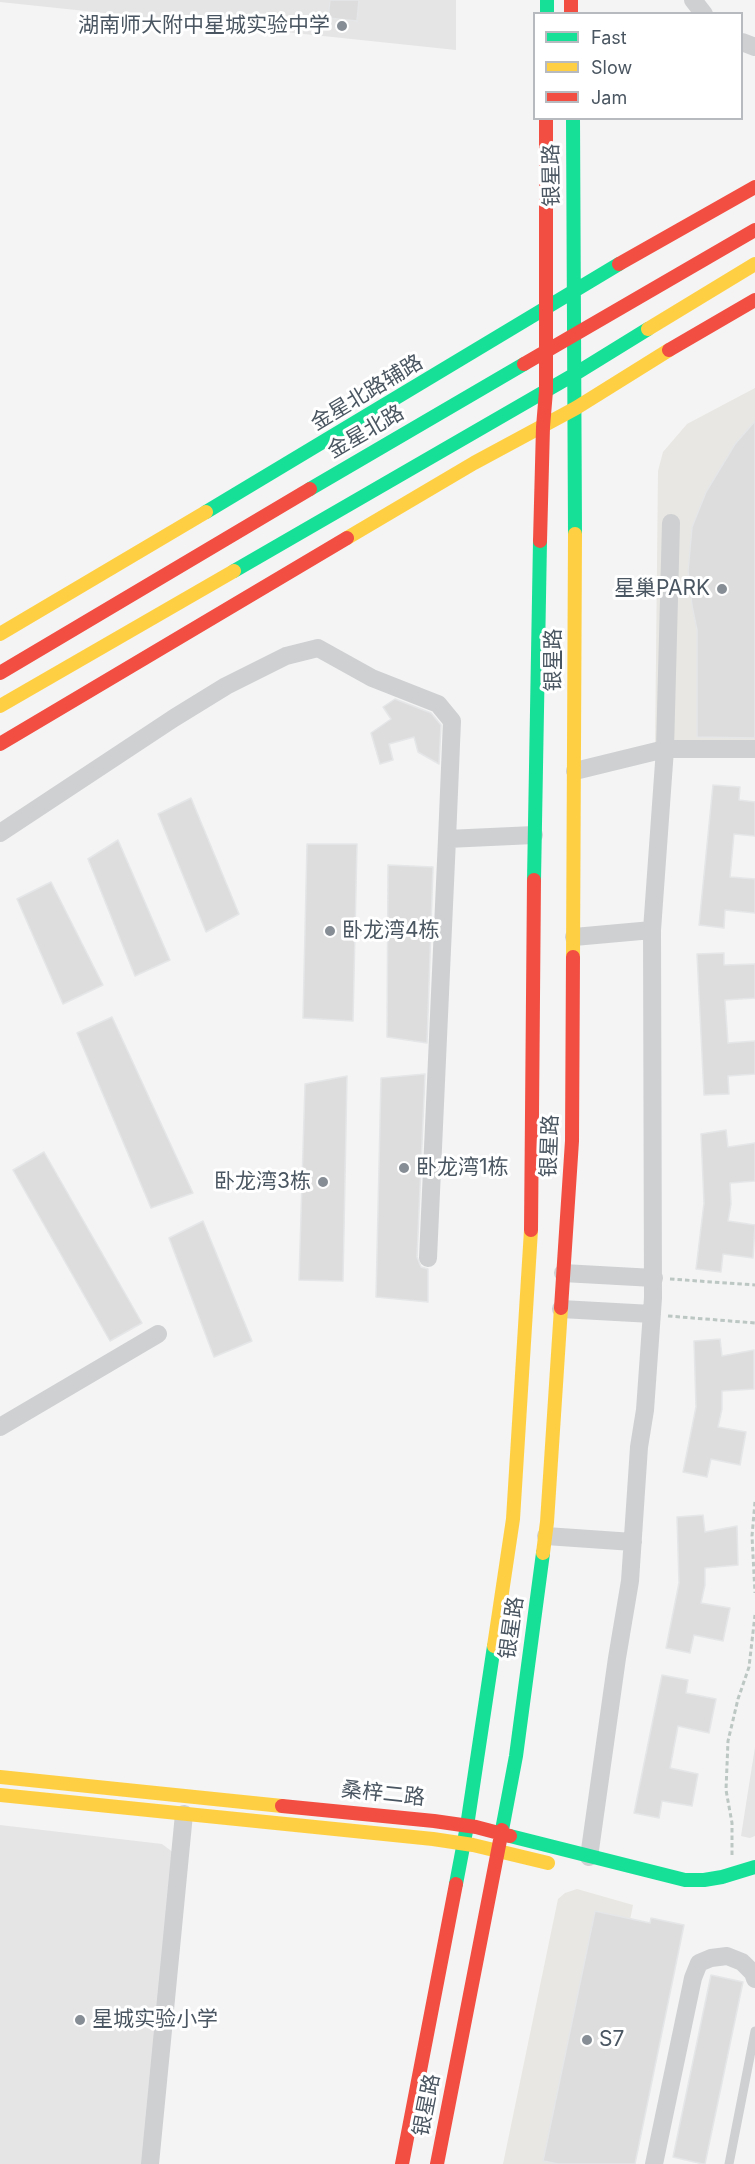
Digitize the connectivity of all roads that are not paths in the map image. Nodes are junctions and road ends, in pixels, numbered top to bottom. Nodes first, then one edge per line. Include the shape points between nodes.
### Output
1 (693, 0) edge
2 (702, 12) edge
3 (546, 120) edge
4 (573, 120) edge
5 (755, 187) edge
6 (755, 230) edge
7 (755, 264) edge
8 (574, 290) junction
9 (755, 300) edge
10 (545, 308) junction
11 (575, 335) junction
12 (545, 353) junction
13 (575, 374) junction
14 (546, 391) junction
15 (576, 408) junction
16 (543, 427) junction
17 (670, 523) dead end
18 (0, 634) edge
19 (0, 673) edge
20 (0, 706) edge
21 (0, 744) edge
22 (665, 749) junction
23 (755, 749) edge
24 (575, 771) junction
25 (0, 833) edge
26 (534, 834) junction
27 (447, 839) junction
28 (652, 930) junction
29 (574, 937) junction
30 (428, 1258) dead end
31 (564, 1273) junction
32 (654, 1278) junction
33 (561, 1309) junction
34 (652, 1314) junction
35 (158, 1334) dead end
36 (0, 1427) edge
37 (546, 1536) junction
38 (633, 1542) junction
39 (0, 1778) edge
40 (0, 1795) edge
41 (184, 1814) junction
42 (466, 1826) junction
43 (501, 1833) junction
44 (463, 1844) junction
45 (498, 1850) junction
46 (589, 1857) junction
47 (565, 1867) dead end
48 (755, 1868) edge
49 (755, 1979) edge
50 (755, 2031) edge
51 (150, 2164) edge
52 (402, 2164) edge
53 (437, 2164) edge
54 (654, 2164) edge
55 (729, 2164) edge

1 - 2 street
3 - 10 main road, 银星路
4 - 8 main road, 银星路
5 - 8 main road, 金星北路辅路
6 - 11 main road, 金星北路
7 - 13 main road
8 - 10 main road, 金星北路辅路
8 - 11 main road, 银星路
9 - 15 main road
10 - 12 main road, 银星路
10 - 18 main road, 金星北路辅路
11 - 12 main road, 金星北路
11 - 13 main road, 银星路
12 - 14 main road, 银星路
12 - 19 main road, 金星北路
13 - 14 main road
13 - 15 main road, 银星路
14 - 16 main road, 银星路
14 - 20 main road
15 - 16 main road
15 - 24 main road, 银星路
16 - 21 main road via 474,463
16 - 26 main road, 银星路
17 - 22 street
22 - 23 street
22 - 24 street
22 - 28 street
24 - 29 main road, 银星路
25 - 27 street via 226,686 286,656 318,648 372,678 438,704 453,721
26 - 27 street
26 - 42 main road, 银星路 via 532,1219 513,1519
27 - 30 street
28 - 29 street
28 - 32 street
29 - 31 main road, 银星路 via 572,1141
31 - 32 street
31 - 33 main road, 银星路
32 - 34 street
33 - 34 street
33 - 37 main road, 银星路
34 - 38 street
35 - 36 street
37 - 38 street
37 - 43 main road, 银星路 via 516,1756
38 - 46 street
39 - 42 main road, 桑梓二路
40 - 41 main road, 桑梓二路
41 - 44 main road, 桑梓二路
41 - 51 street
42 - 43 main road, 桑梓二路
42 - 44 main road, 银星路
43 - 45 main road, 银星路
43 - 46 main road, 桑梓二路
44 - 45 main road, 桑梓二路
44 - 52 main road, 银星路
45 - 47 main road, 桑梓二路
45 - 53 main road, 银星路
46 - 48 main road, 桑梓二路 via 685,1880 704,1880
49 - 54 street via 742,1962 727,1956 699,1963
50 - 55 lane

